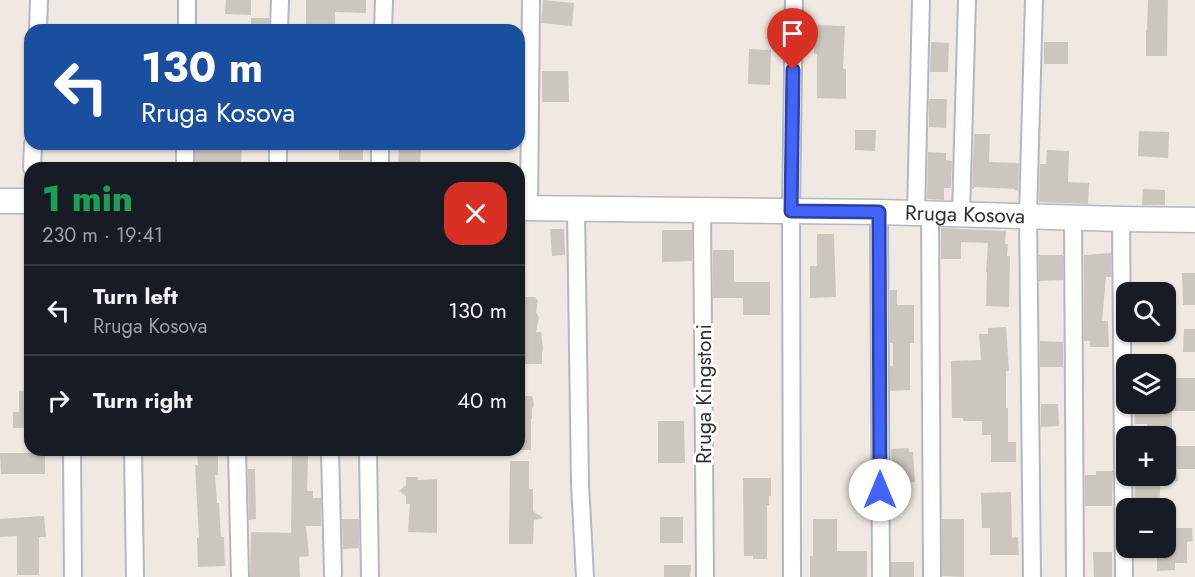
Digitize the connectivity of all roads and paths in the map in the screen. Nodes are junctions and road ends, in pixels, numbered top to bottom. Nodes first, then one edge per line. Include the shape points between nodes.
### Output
1 (39, 0) edge
2 (188, 0) edge
3 (280, 0) edge
4 (384, 0) edge
5 (531, 0) edge
6 (794, 0) edge
7 (921, 0) edge
8 (967, 0) edge
9 (1034, 0) edge
10 (38, 24) edge
11 (187, 24) edge
12 (279, 24) edge
13 (383, 24) edge
14 (525, 178) edge
15 (0, 201) edge
16 (24, 201) edge
17 (525, 208) edge
18 (576, 208) junction
19 (702, 210) junction
20 (791, 211) junction
21 (879, 212) junction
22 (923, 213) junction
23 (961, 214) junction
24 (1028, 216) junction
25 (1073, 217) junction
26 (1121, 219) junction
27 (1195, 220) edge
28 (72, 456) edge
29 (133, 456) edge
30 (237, 456) edge
31 (330, 456) edge
32 (368, 456) edge
33 (333, 574) dead end
34 (73, 577) edge
35 (135, 577) edge
36 (240, 577) edge
37 (370, 577) edge
38 (585, 577) edge
39 (705, 577) edge
40 (792, 577) edge
41 (881, 577) edge
42 (932, 577) edge
43 (1032, 577) edge
44 (1075, 577) edge
45 (1124, 577) edge

1 - 10 street
2 - 11 street
3 - 12 street
4 - 13 street
5 - 14 street
6 - 20 street
7 - 22 street
8 - 23 street
9 - 24 street
15 - 16 street
17 - 18 street, Rruga Kosova
18 - 19 street, Rruga Kosova
18 - 38 street
19 - 20 street, Rruga Kosova
19 - 39 street, Rruga Kingstoni
20 - 21 street, Rruga Kosova
20 - 40 street
21 - 22 street, Rruga Kosova
21 - 41 street
22 - 23 street, Rruga Kosova
22 - 42 street
23 - 24 street, Rruga Kosova
24 - 25 street, Rruga Kosova
24 - 43 street
25 - 26 street, Rruga Kosova
25 - 44 street
26 - 27 street, Rruga Kosova
26 - 45 street
28 - 34 street
29 - 35 street
30 - 36 street
31 - 33 street
32 - 37 street

